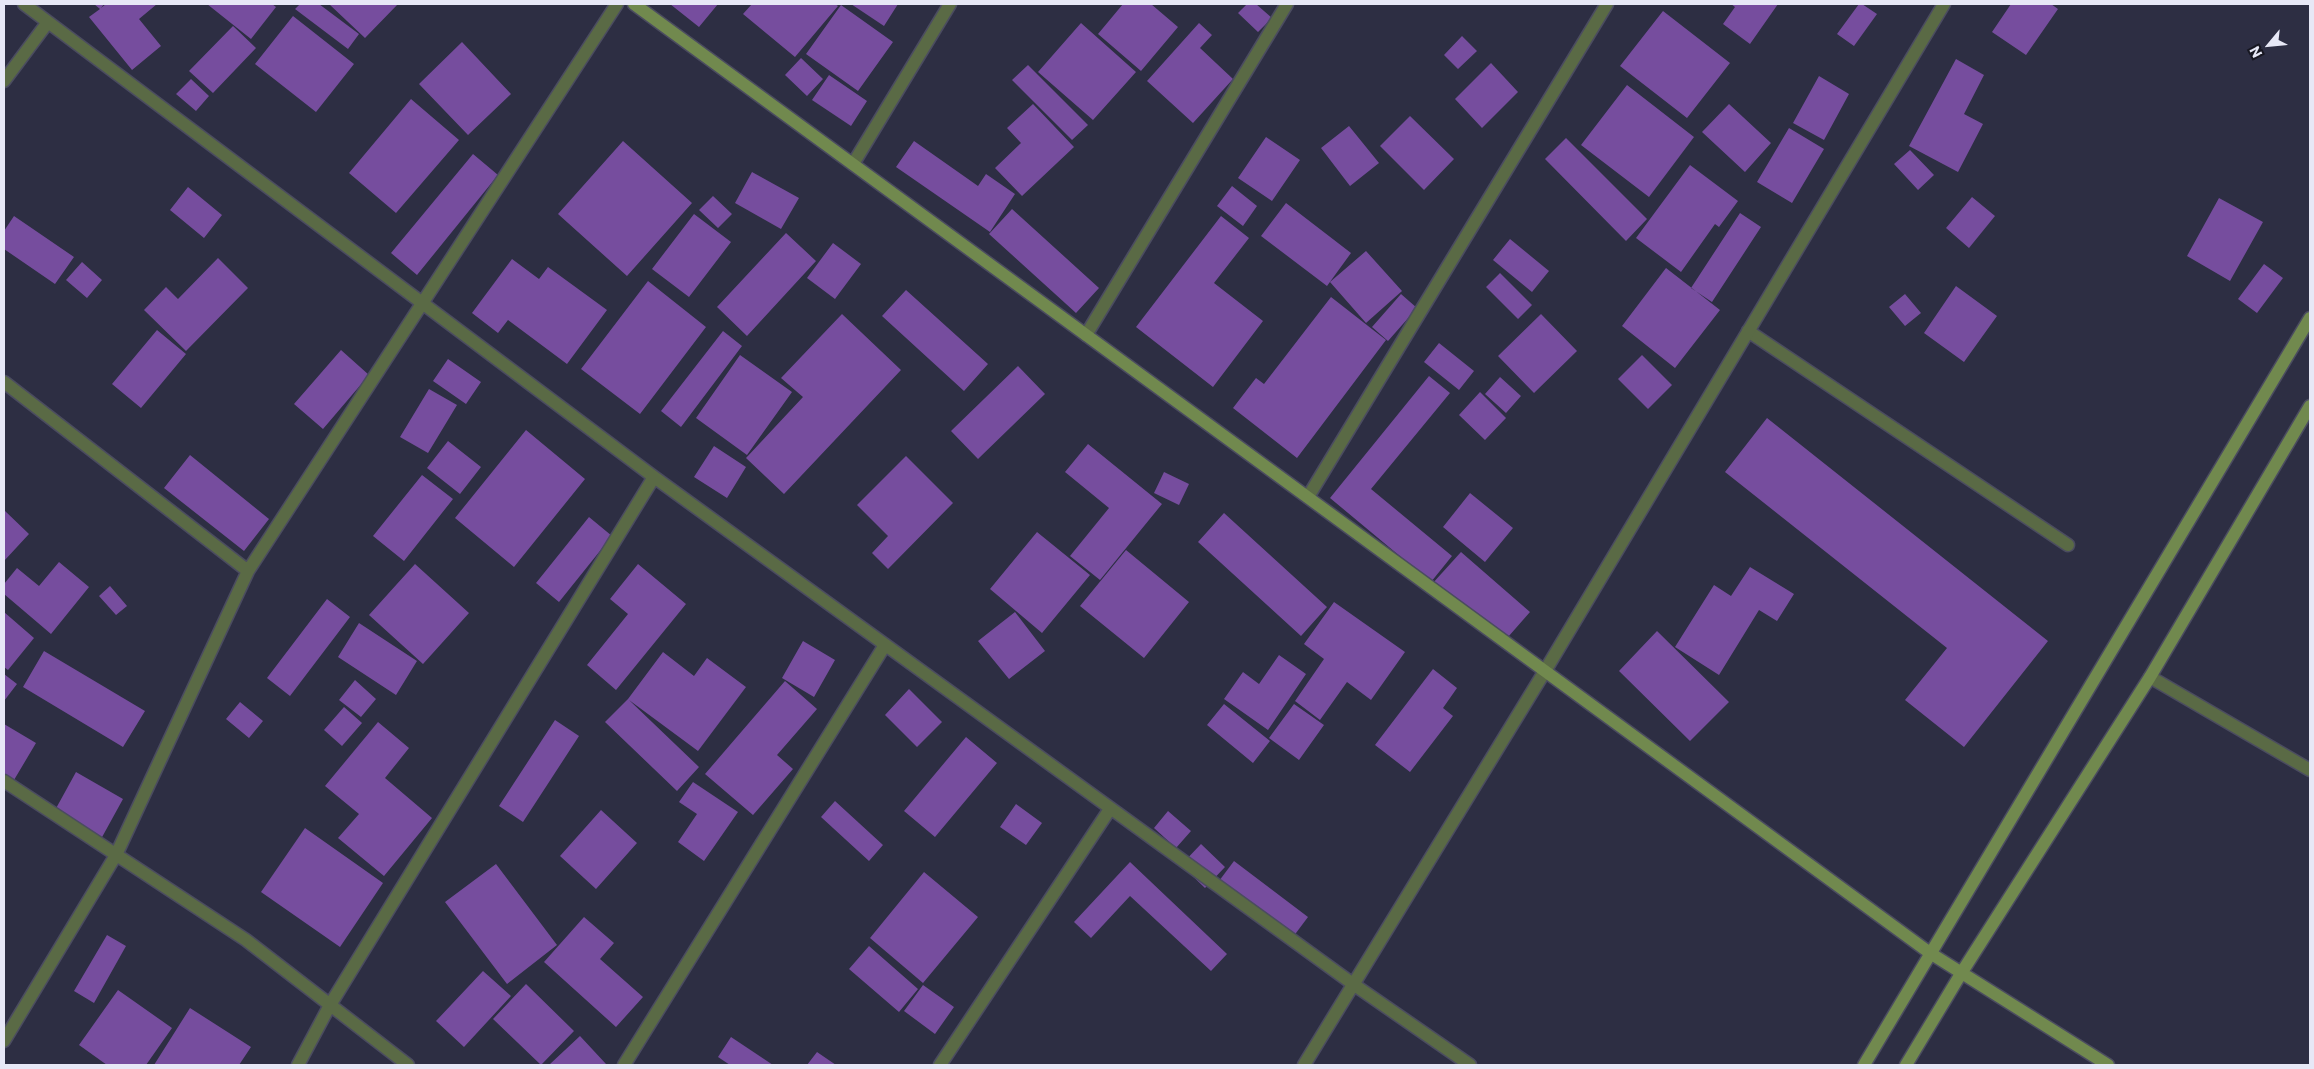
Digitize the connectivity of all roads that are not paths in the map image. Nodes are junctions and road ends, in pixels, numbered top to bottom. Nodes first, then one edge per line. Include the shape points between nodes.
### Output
1 (24, 4) edge
2 (616, 4) edge
3 (634, 4) edge
4 (950, 4) edge
5 (1287, 4) edge
6 (1607, 4) edge
7 (1944, 4) edge
8 (48, 22) junction
9 (4, 81) edge
10 (852, 164) junction
11 (421, 303) junction
12 (2310, 318) edge
13 (1748, 331) junction
14 (1086, 334) junction
15 (4, 382) edge
16 (2310, 406) edge
17 (654, 477) junction
18 (1308, 497) junction
19 (2068, 545) dead end
20 (248, 571) junction
21 (885, 645) junction
22 (1545, 671) junction
23 (2150, 676) junction
24 (2310, 770) edge
25 (4, 781) edge
26 (1110, 809) junction
27 (116, 855) junction
28 (1930, 953) junction
29 (1962, 972) junction
30 (1353, 984) junction
31 (330, 1005) junction
32 (4, 1041) edge
33 (298, 1065) edge
34 (408, 1065) edge
35 (624, 1065) edge
36 (940, 1065) edge
37 (1304, 1065) edge
38 (1470, 1065) edge
39 (1864, 1065) edge
40 (1906, 1065) edge
41 (2108, 1065) edge

1 - 8 street
2 - 11 street
3 - 10 street
4 - 10 street
5 - 14 street
6 - 18 street
7 - 13 street
8 - 9 street
8 - 11 street
10 - 14 street
11 - 17 street
11 - 20 street
12 - 28 street
13 - 19 street
13 - 22 street
14 - 18 street
15 - 20 street
16 - 23 street
17 - 21 street
17 - 31 street
18 - 22 street
20 - 27 street
21 - 26 street
21 - 35 street
22 - 28 street
22 - 30 street
23 - 24 street
23 - 29 street
25 - 27 street
26 - 30 street
26 - 36 street
27 - 31 street via 246,940
27 - 32 street
28 - 29 street
28 - 39 street
29 - 40 street
29 - 41 street
30 - 37 street
30 - 38 street
31 - 33 street
31 - 34 street

